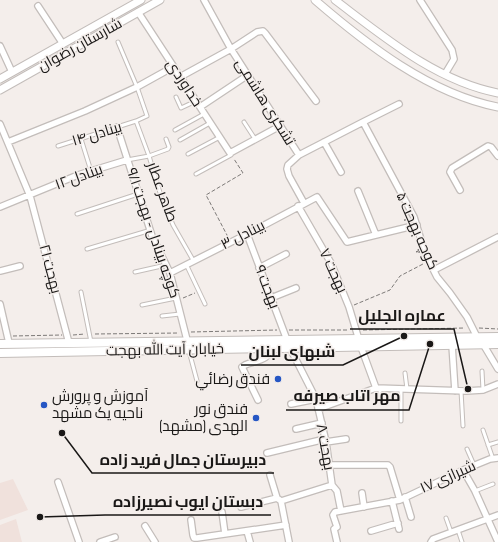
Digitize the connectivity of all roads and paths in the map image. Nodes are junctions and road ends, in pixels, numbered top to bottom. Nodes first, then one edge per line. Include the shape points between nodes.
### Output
1 (141, 0) edge
2 (160, 0) edge
3 (204, 0) edge
4 (314, 0) edge
5 (335, 0) edge
6 (420, 0) edge
7 (38, 6) dead end
8 (138, 12) junction
9 (118, 42) dead end
10 (63, 44) junction
11 (0, 46) edge
12 (231, 49) junction
13 (173, 67) junction
14 (12, 72) junction
15 (445, 74) junction
16 (248, 75) junction
17 (180, 77) junction
18 (0, 79) edge
19 (137, 87) junction
20 (0, 90) edge
21 (498, 93) edge
22 (176, 97) dead end
23 (196, 101) junction
24 (316, 101) dead end
25 (399, 104) dead end
26 (200, 107) junction
27 (498, 107) edge
28 (204, 114) junction
29 (136, 122) junction
30 (244, 122) dead end
31 (363, 122) junction
32 (210, 123) junction
33 (0, 124) edge
34 (280, 126) junction
35 (117, 127) junction
36 (175, 130) dead end
37 (220, 137) junction
38 (81, 139) junction
39 (166, 139) dead end
40 (255, 139) junction
41 (180, 140) dead end
42 (8, 142) junction
43 (324, 142) junction
44 (58, 146) dead end
45 (188, 154) dead end
46 (231, 154) junction
47 (299, 155) junction
48 (149, 156) junction
49 (498, 156) edge
50 (127, 160) junction
51 (91, 171) junction
52 (341, 172) dead end
53 (196, 174) dead end
54 (460, 190) dead end
55 (358, 191) dead end
56 (138, 194) junction
57 (30, 196) junction
58 (304, 203) junction
59 (0, 206) edge
60 (298, 206) junction
61 (77, 214) dead end
62 (417, 225) junction
63 (151, 230) junction
64 (246, 234) junction
65 (376, 235) junction
66 (498, 237) edge
67 (231, 241) junction
68 (87, 249) dead end
69 (286, 254) dead end
70 (193, 260) junction
71 (429, 261) junction
72 (186, 264) junction
73 (166, 265) junction
74 (20, 266) dead end
75 (259, 268) junction
76 (434, 270) junction
77 (0, 271) edge
78 (136, 272) dead end
79 (170, 273) junction
80 (296, 288) dead end
81 (198, 291) junction
82 (81, 292) dead end
83 (271, 298) junction
84 (177, 299) junction
85 (0, 304) edge
86 (142, 304) dead end
87 (204, 304) dead end
88 (349, 307) junction
89 (180, 314) junction
90 (162, 316) dead end
91 (473, 328) junction
92 (498, 329) edge
93 (283, 330) junction
94 (356, 330) junction
95 (186, 336) junction
96 (477, 337) junction
97 (498, 337) edge
98 (90, 338) junction
99 (68, 339) junction
100 (8, 340) junction
101 (287, 340) junction
102 (0, 344) edge
103 (360, 344) junction
104 (483, 344) junction
105 (498, 344) edge
106 (452, 345) junction
107 (270, 347) junction
108 (290, 348) junction
109 (188, 349) junction
110 (0, 353) edge
111 (498, 369) edge
112 (482, 371) dead end
113 (405, 373) dead end
114 (197, 381) dead end
115 (498, 384) edge
116 (378, 388) junction
117 (404, 389) junction
118 (483, 390) junction
119 (458, 391) junction
120 (316, 399) junction
121 (380, 399) dead end
122 (258, 400) dead end
123 (291, 404) dead end
124 (318, 409) junction
125 (401, 421) dead end
126 (322, 423) junction
127 (463, 426) dead end
128 (296, 429) dead end
129 (483, 430) dead end
130 (346, 439) dead end
131 (325, 440) junction
132 (498, 442) edge
133 (488, 445) junction
134 (467, 449) dead end
135 (267, 453) dead end
136 (496, 458) edge
137 (328, 465) junction
138 (474, 465) junction
139 (463, 470) junction
140 (270, 475) dead end
141 (58, 482) dead end
142 (493, 484) dead end
143 (332, 486) junction
144 (475, 491) junction
145 (362, 493) dead end
146 (279, 499) junction
147 (403, 499) junction
148 (392, 501) junction
149 (241, 507) dead end
150 (364, 507) junction
151 (341, 511) junction
152 (222, 512) dead end
153 (498, 515) edge
154 (411, 517) dead end
155 (446, 518) dead end
156 (488, 518) junction
157 (191, 520) dead end
158 (286, 525) junction
159 (145, 526) dead end
160 (457, 529) junction
161 (247, 531) junction
162 (371, 531) dead end
163 (451, 532) junction
164 (225, 534) junction
165 (115, 537) dead end
166 (79, 542) edge
167 (100, 542) edge
168 (155, 542) edge
169 (250, 542) edge
170 (289, 542) edge
171 (336, 542) edge
172 (430, 542) edge
173 (462, 542) edge
174 (497, 542) edge

1 - 10 street, شارستان رضوان
2 - 8 street, شارستان رضوان
3 - 12 street, تشکری هاشمی
4 - 27 street via 374,49 412,73 465,98
5 - 15 street via 383,37
6 - 15 street via 452,50 454,59
7 - 10 street
8 - 13 street, خداوردی
8 - 20 street, شارستان رضوان
9 - 19 lane
10 - 14 street, شارستان رضوان
11 - 14 street
12 - 16 street, تشکری هاشمی
12 - 17 street
12 - 24 street via 262,31
13 - 17 street, خداوردی
13 - 19 street
14 - 18 street, شارستان رضوان
15 - 21 street
16 - 26 street
16 - 34 street, تشکری هاشمی
17 - 23 street, خداوردی
19 - 29 lane via 147,116
19 - 42 street
22 - 23 lane via 181,108
23 - 26 street, خداوردی
25 - 31 street
26 - 28 street, خداوردی
28 - 32 street, خداوردی
28 - 36 lane
29 - 35 lane, بینادل ۱۴
29 - 48 lane, طاهر عطار
30 - 40 lane
31 - 43 street
31 - 62 street, کوچه بهجت ۵
32 - 37 street, خداوردی
32 - 41 lane
33 - 42 street, بهجت ۲۱
34 - 40 street
34 - 47 street, تشکری هاشمی
35 - 38 lane, بینادل ۱۴
35 - 50 street, کوچه بینادل - بهجت ۹/۱
37 - 45 lane
37 - 46 street, خداوردی
38 - 44 lane, بینادل ۱۴
38 - 51 lane
39 - 48 lane via 169,148
40 - 46 street
42 - 57 street, بهجت ۲۱
43 - 47 street
43 - 52 street
46 - 53 lane
46 - 67 path via 243,173 206,195
47 - 58 street via 287,168
48 - 50 lane
48 - 70 lane, طاهر عطار via 173,225
49 - 54 street via 491,146 488,146 452,168 450,172
50 - 51 street, بینادل ۱۲
50 - 56 street, کوچه بینادل - بهجت ۹/۱
51 - 57 street, بینادل ۱۲
55 - 65 street
56 - 61 lane
56 - 63 street, کوچه بینادل - بهجت ۹/۱
57 - 59 street, بینادل ۱۲
57 - 99 street, بهجت ۲۱
58 - 60 street, بینادل ۳
58 - 65 street, بینادل ۳ via 316,197 347,242
60 - 64 street, بینادل ۳
60 - 88 street, بهجت ۷ via 331,263
62 - 65 street
62 - 71 street, کوچه بهجت ۵
63 - 68 lane
63 - 73 street, کوچه بینادل - بهجت ۹/۱
64 - 67 street, بینادل ۳
64 - 75 street, بهجت ۹
66 - 76 street
67 - 70 street, بینادل ۳
69 - 75 street
70 - 72 street, بینادل ۳
71 - 76 street, کوچه بهجت ۵
71 - 88 path via 400,276 390,290
72 - 79 street, بینادل ۳
72 - 81 lane
73 - 78 lane
73 - 79 street, کوچه بینادل - بهجت ۹/۱
74 - 77 street
75 - 83 street, بهجت ۹
76 - 91 street, کوچه بهجت ۵
79 - 84 street, کوچه بینادل - بهجت ۹/۱
80 - 83 street
81 - 84 path
81 - 87 lane
82 - 98 lane
83 - 93 street, بهجت ۹
84 - 86 lane
84 - 89 street, کوچه بینادل - بهجت ۹/۱
85 - 100 street
88 - 94 street, بهجت ۷
89 - 90 lane
89 - 95 street, کوچه بینادل - بهجت ۹/۱
91 - 92 path
91 - 94 path
91 - 96 street, کوچه بهجت ۵
93 - 94 path
93 - 95 path
93 - 101 street, بهجت ۹
94 - 103 street, بهجت ۷
95 - 98 main road, خیابان آیت الله بهجت
95 - 98 path
95 - 101 main road, خیابان آیت الله بهجت
96 - 97 main road, خیابان آیت الله بهجت
96 - 103 main road, خیابان آیت الله بهجت
98 - 99 main road, خیابان آیت الله بهجت
98 - 99 path
99 - 100 main road, خیابان آیت الله بهجت
99 - 100 path
100 - 102 main road, خیابان آیت الله بهجت
101 - 103 main road, خیابان آیت الله بهجت
103 - 106 main road, خیابان آیت الله بهجت
103 - 108 main road, خیابان آیت الله بهجت
103 - 116 street, بهجت ۷
104 - 105 main road, خیابان آیت الله بهجت
104 - 106 main road, خیابان آیت الله بهجت
104 - 111 street
106 - 119 street
107 - 108 main road, خیابان آیت الله بهجت
107 - 109 main road, خیابان آیت الله بهجت
107 - 122 street via 271,352 268,356 242,367
108 - 120 street, بهجت ۸
109 - 110 main road, خیابان آیت الله بهجت
109 - 114 lane
112 - 118 lane
113 - 117 lane
115 - 118 street
116 - 117 street
116 - 121 lane
116 - 124 street
117 - 119 street
117 - 125 lane
118 - 119 street
119 - 127 lane
120 - 123 street
120 - 124 street, بهجت ۸
124 - 126 street, بهجت ۸
126 - 128 street
126 - 131 street, بهجت ۸
129 - 133 lane
130 - 131 street
131 - 135 street
131 - 137 street, بهجت ۸
132 - 133 lane
133 - 136 lane
134 - 138 lane
136 - 138 street, شیرازی ۱۷
137 - 143 street, بهجت ۸
137 - 147 street via 388,465
138 - 139 street, شیرازی ۱۷
139 - 144 street
139 - 147 street, شیرازی ۱۷
140 - 146 street
141 - 166 street
142 - 144 lane
143 - 146 street
143 - 151 street, بهجت ۸ via 337,491
144 - 156 street
145 - 150 street
146 - 149 street
146 - 158 street
147 - 148 street, شیرازی ۱۷
147 - 154 street
148 - 150 street, شیرازی ۱۷
148 - 162 street via 398,526
150 - 151 street, شیرازی ۱۷
151 - 171 street via 333,515 337,527 334,528
152 - 164 street
153 - 156 street
155 - 163 lane
156 - 160 street
156 - 174 street
157 - 164 street via 194,538
158 - 161 street
158 - 170 street
159 - 168 street
160 - 163 street
160 - 173 lane
161 - 164 street
161 - 169 street
163 - 172 street
165 - 167 street

